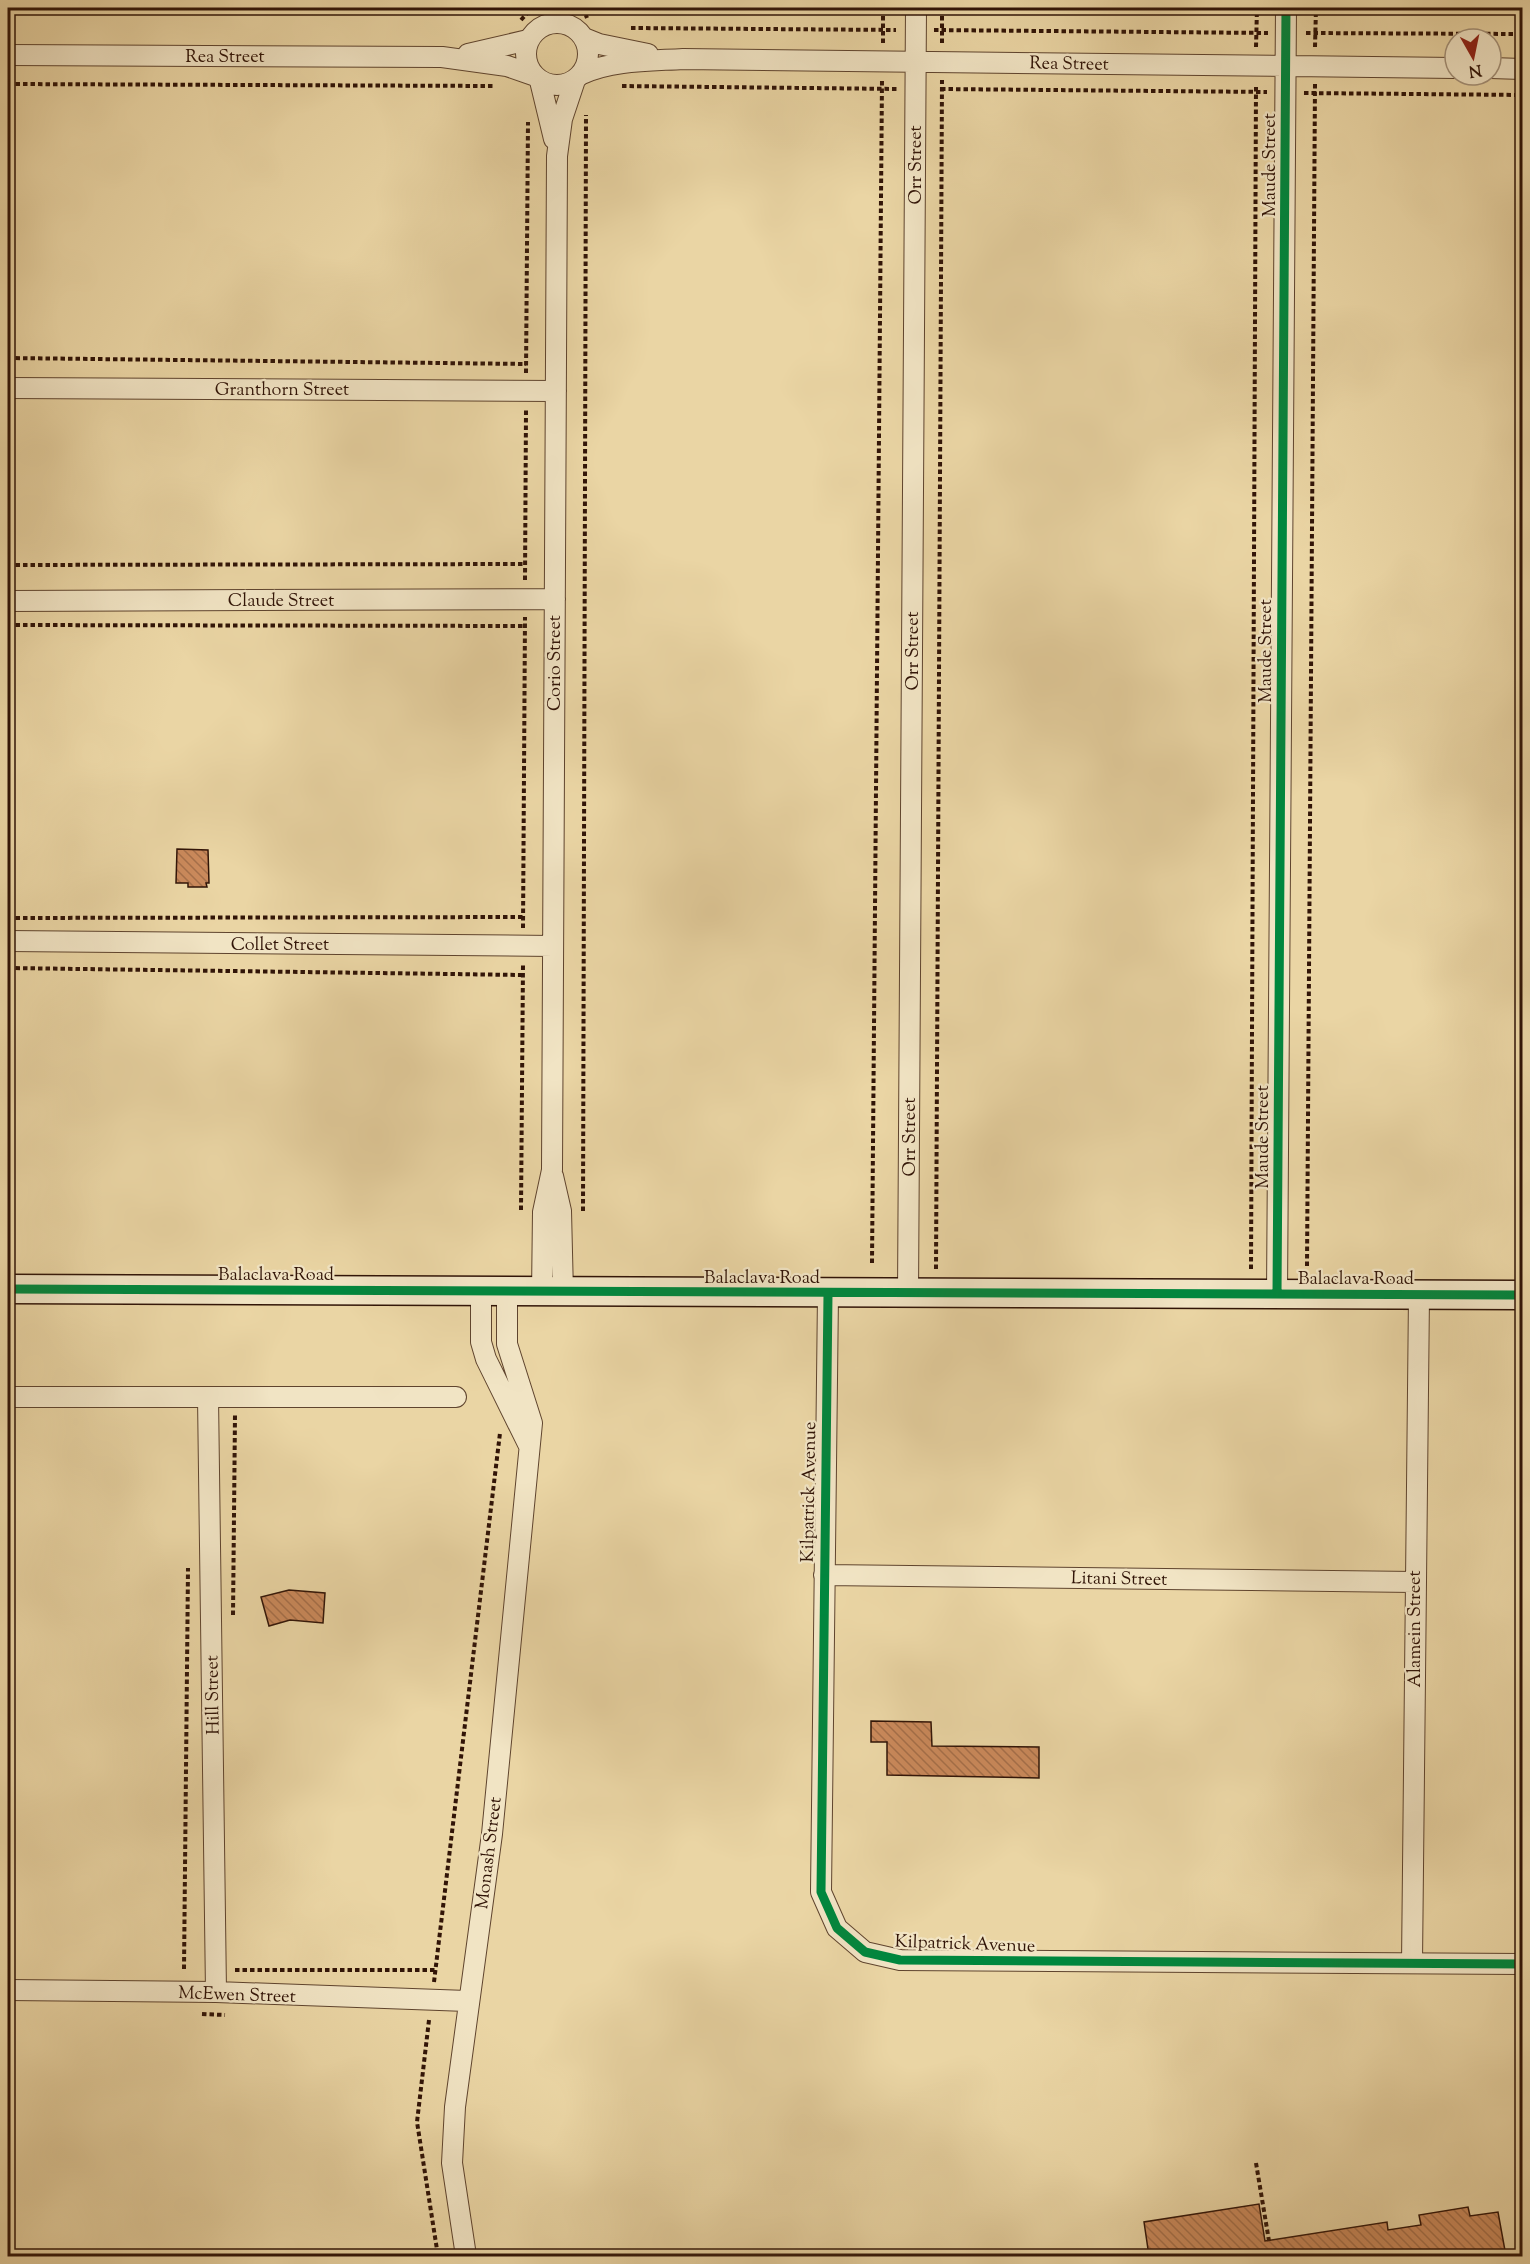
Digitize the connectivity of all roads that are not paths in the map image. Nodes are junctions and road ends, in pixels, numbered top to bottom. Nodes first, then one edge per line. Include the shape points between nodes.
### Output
1 (547, 8) edge
2 (571, 8) edge
3 (916, 8) edge
4 (1286, 8) edge
5 (535, 34) junction
6 (581, 34) junction
7 (8, 55) edge
8 (442, 57) junction
9 (683, 58) junction
10 (915, 60) junction
11 (1286, 67) junction
12 (1443, 68) edge
13 (1503, 69) edge
14 (1522, 69) edge
15 (578, 77) junction
16 (536, 78) junction
17 (557, 156) junction
18 (8, 388) edge
19 (556, 391) junction
20 (555, 599) junction
21 (8, 601) edge
22 (8, 941) edge
23 (553, 946) junction
24 (8, 1289) edge
25 (494, 1293) junction
26 (552, 1293) junction
27 (828, 1294) junction
28 (908, 1294) junction
29 (1277, 1294) junction
30 (1419, 1295) junction
31 (1519, 1295) edge
32 (8, 1397) edge
33 (208, 1397) junction
34 (456, 1397) dead end
35 (824, 1575) junction
36 (1414, 1582) junction
37 (1412, 1964) junction
38 (1522, 1964) edge
39 (8, 1990) edge
40 (216, 1992) junction
41 (467, 2001) junction
42 (466, 2256) edge

1 - 5 street
2 - 6 street
3 - 10 street, Orr Street
4 - 11 street, Maude Street
5 - 6 street via 559,23
5 - 8 street, Rea Street via 488,52
5 - 16 street via 525,58
6 - 9 street, Rea Street via 626,51
6 - 15 street via 589,56
7 - 8 street, Rea Street
8 - 16 street, Rea Street via 507,66
9 - 10 street, Rea Street
9 - 15 street, Rea Street via 613,65
10 - 11 street, Rea Street
10 - 28 street, Orr Street
11 - 12 street, Rea Street
11 - 29 street, Maude Street
13 - 14 street
15 - 16 street via 557,86
15 - 17 street, Corio Street via 562,119
16 - 17 street, Corio Street
17 - 19 street, Corio Street
18 - 19 street, Granthorn Street
19 - 20 street, Corio Street
20 - 21 street, Claude Street
20 - 23 street, Corio Street
22 - 23 street, Collet Street
23 - 26 street, Corio Street via 552,1170 543,1212
24 - 25 main road, Balaclava Road
25 - 26 main road, Balaclava Road
25 - 41 street, Monash Street via 532,1422 492,1834
26 - 27 main road, Balaclava Road
27 - 28 main road, Balaclava Road
27 - 35 street, Kilpatrick Avenue
28 - 29 main road, Balaclava Road
29 - 30 main road, Balaclava Road
30 - 31 main road, Balaclava Road
30 - 36 street, Alamein Street
32 - 33 street
33 - 34 street
33 - 40 street, Hill Street
35 - 36 street, Litani Street
35 - 37 street, Kilpatrick Avenue via 822,1892 837,1929 866,1952 900,1960
36 - 37 street, Alamein Street
37 - 38 street, Kilpatrick Avenue
39 - 40 street, McEwen Street
40 - 41 street, McEwen Street via 431,2009
41 - 42 street, Monash Street via 452,2163

